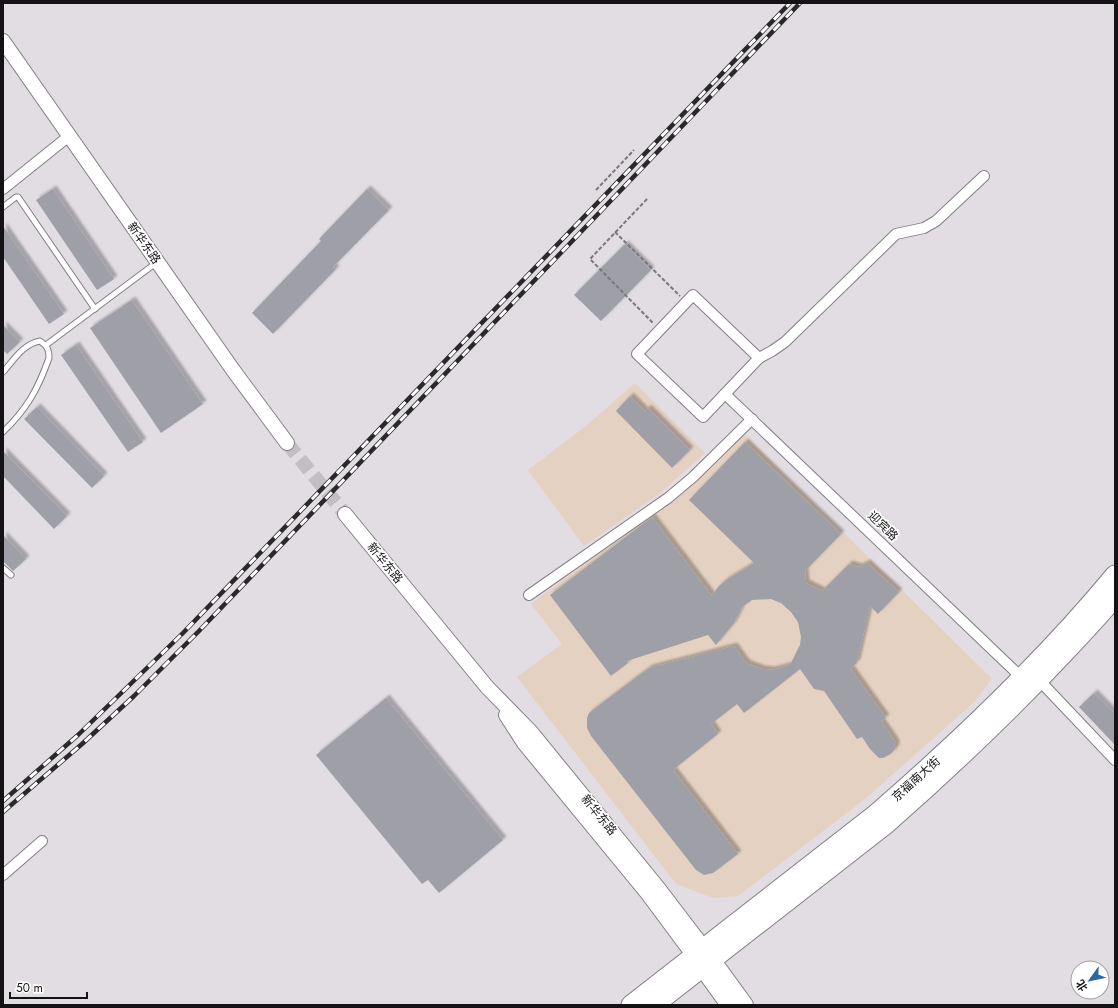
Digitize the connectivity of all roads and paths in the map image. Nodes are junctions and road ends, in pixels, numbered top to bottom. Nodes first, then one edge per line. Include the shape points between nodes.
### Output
1 (3, 41) edge
2 (69, 136) junction
3 (634, 150) dead end
4 (984, 176) dead end
5 (3, 189) edge
6 (596, 190) dead end
7 (647, 199) dead end
8 (3, 207) edge
9 (615, 232) junction
10 (157, 262) junction
11 (686, 303) junction
12 (95, 309) junction
13 (660, 330) junction
14 (46, 345) junction
15 (759, 358) junction
16 (3, 372) edge
17 (725, 394) junction
18 (752, 419) junction
19 (3, 432) edge
20 (287, 443) tunnel mouth
21 (345, 514) tunnel mouth
22 (3, 568) edge
23 (11, 575) dead end
24 (1115, 575) edge
25 (529, 595) dead end
26 (1115, 597) edge
27 (1031, 679) junction
28 (1115, 760) edge
29 (42, 841) dead end
30 (3, 875) edge
31 (703, 958) junction
32 (631, 1005) edge
33 (654, 1005) edge
34 (729, 1005) edge
35 (745, 1005) edge

1 - 2 main road, 新华东路
2 - 5 street
2 - 10 main road, 新华东路
3 - 6 path
4 - 15 street via 936,221 924,228 896,234 785,342
7 - 9 path
8 - 12 lane via 18,197
9 - 11 path
9 - 13 path via 590,259
10 - 12 lane
10 - 20 main road, 新华东路
11 - 13 street
11 - 15 street via 693,296
12 - 14 lane
13 - 17 street via 637,354 703,417
14 - 16 lane via 40,341 24,348
14 - 19 lane via 49,358 34,396
15 - 17 street
17 - 18 street, 迎宾路
18 - 25 street via 668,498
18 - 27 street, 迎宾路
21 - 31 main road, 新华东路 via 487,687 524,743
22 - 23 lane
24 - 27 highway, 京福南大街
26 - 27 highway, 京福南大街
27 - 28 street, 迎宾路
27 - 31 highway, 京福南大街 via 954,763 885,825
29 - 30 street
31 - 32 highway
31 - 33 highway
31 - 34 main road
31 - 35 main road

